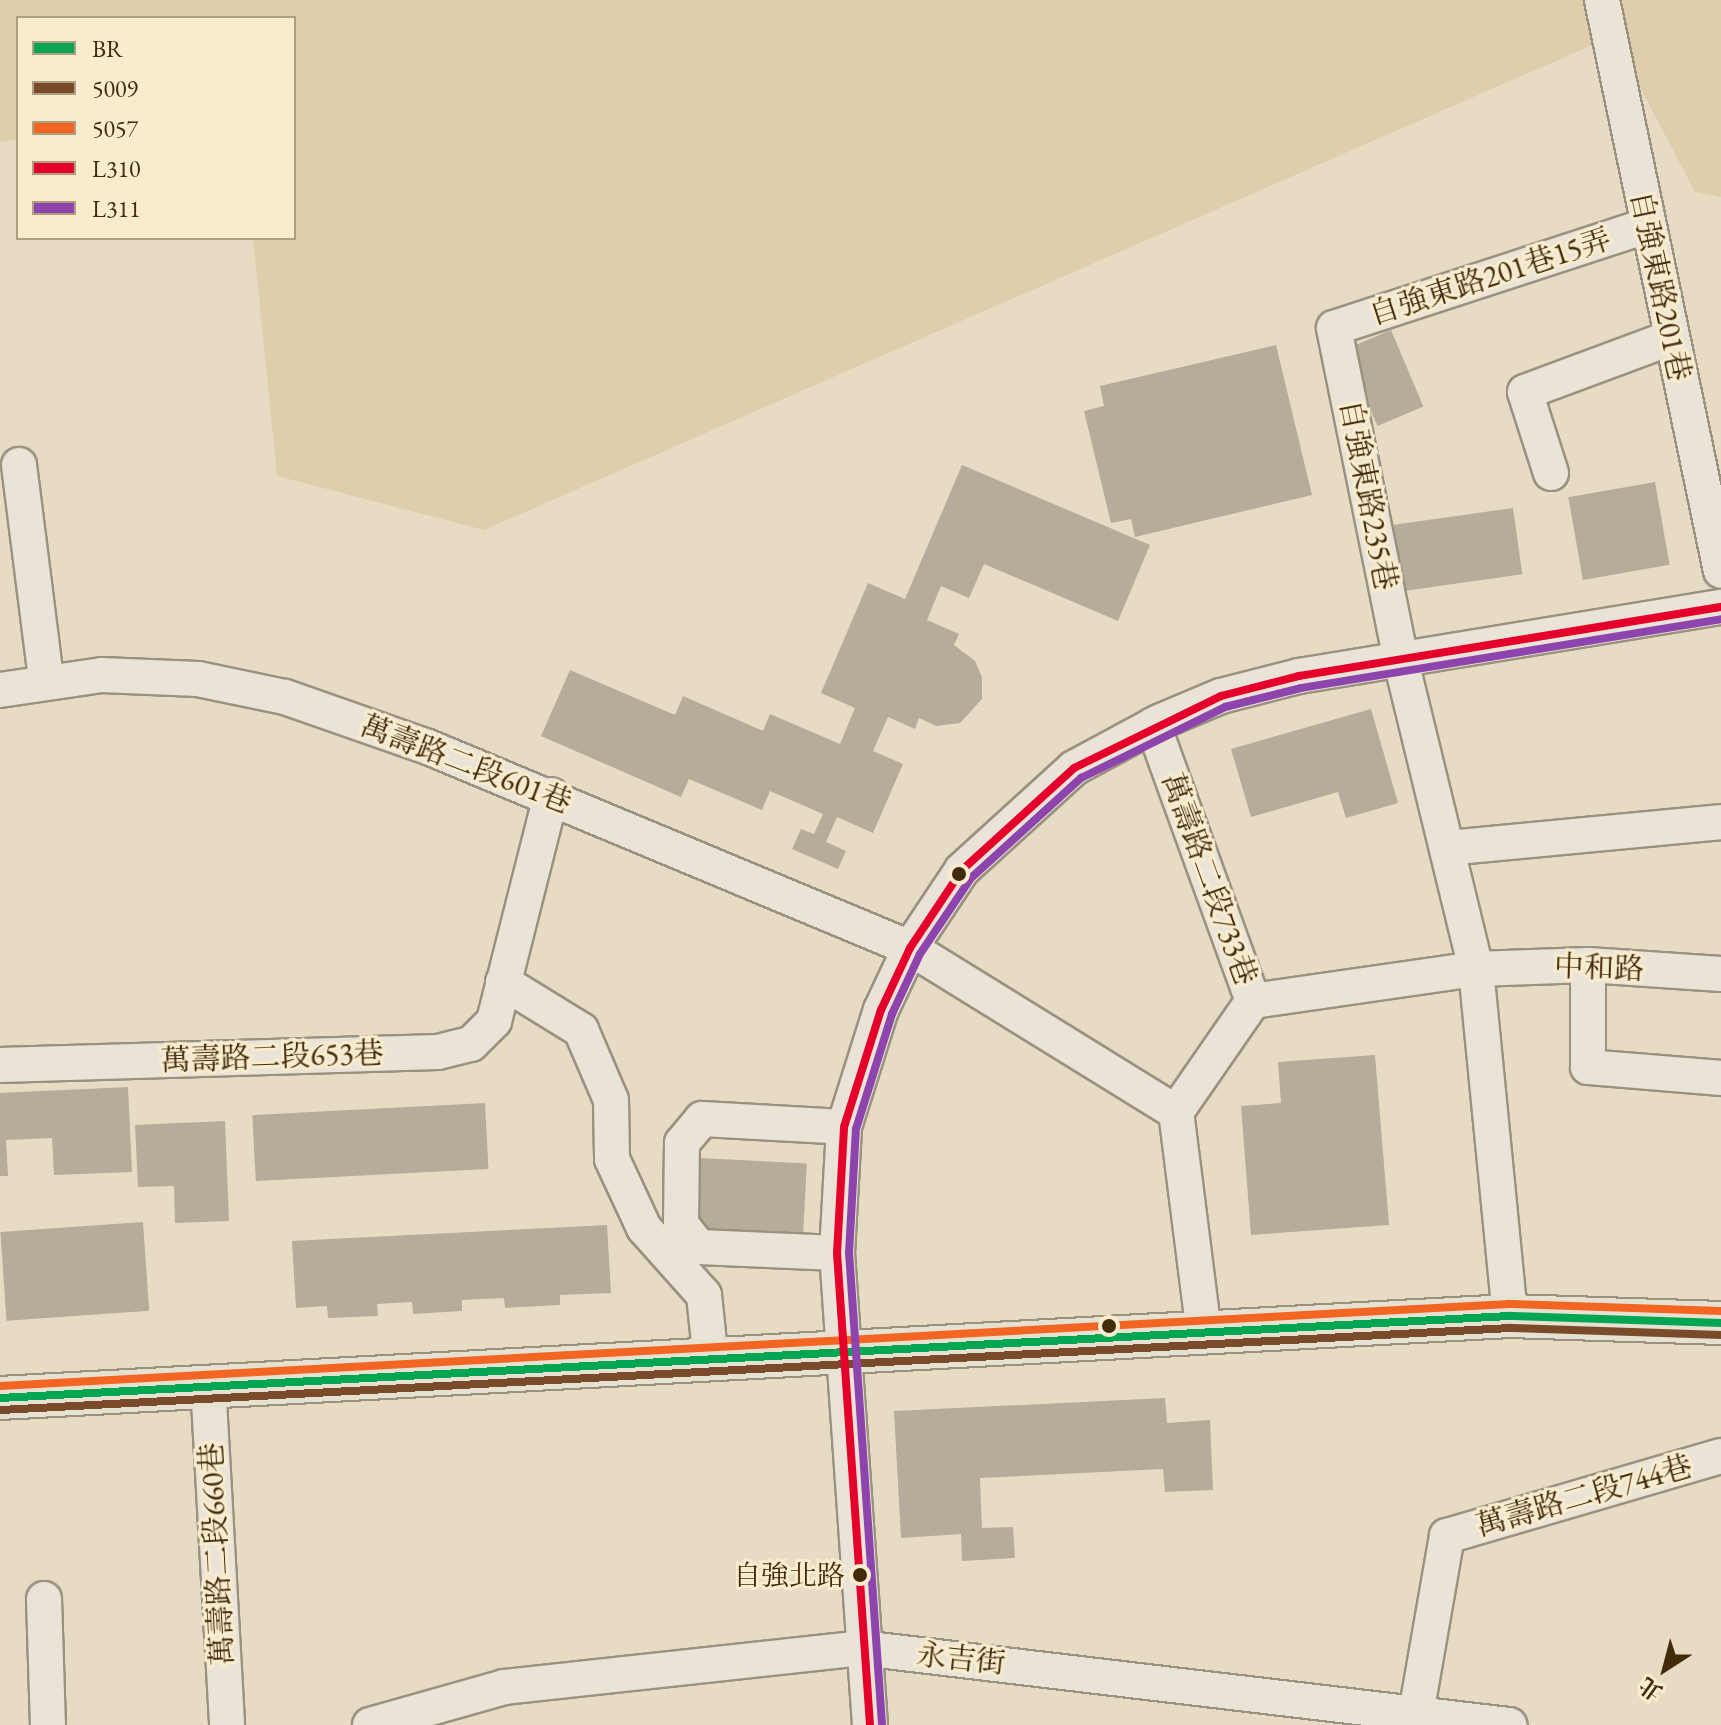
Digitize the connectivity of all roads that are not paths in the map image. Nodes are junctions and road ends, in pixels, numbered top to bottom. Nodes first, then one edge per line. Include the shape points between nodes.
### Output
1 (1602, 0) edge
2 (1646, 226) junction
3 (1334, 328) joint
4 (1670, 338) junction
5 (19, 465) dead end
6 (1551, 473) dead end
7 (1721, 571) edge
8 (1721, 607) edge
9 (1401, 661) junction
10 (46, 680) junction
11 (0, 690) edge
12 (1153, 725) junction
13 (551, 795) junction
14 (1721, 822) edge
15 (1447, 848) junction
16 (910, 948) junction
17 (1588, 965) junction
18 (1476, 969) junction
19 (1721, 974) edge
20 (503, 982) junction
21 (1253, 1001) junction
22 (0, 1065) edge
23 (1721, 1078) edge
24 (1176, 1112) junction
25 (844, 1127) junction
26 (837, 1253) junction
27 (1510, 1316) junction
28 (1721, 1323) edge
29 (1204, 1333) junction
30 (846, 1355) junction
31 (711, 1362) junction
32 (208, 1383) junction
33 (0, 1398) edge
34 (1721, 1456) edge
35 (44, 1599) dead end
36 (861, 1648) junction
37 (1415, 1719) edge
38 (48, 1725) edge
39 (227, 1725) edge
40 (370, 1725) edge
41 (870, 1725) edge
42 (1509, 1725) edge

1 - 2 street, 自強東路201巷
2 - 3 street, 自強東路201巷15弄
2 - 4 street, 自強東路201巷
3 - 9 street, 自強東路235巷
4 - 6 street via 1525,392
4 - 7 street, 自強東路201巷
5 - 10 street
8 - 9 street
9 - 12 street via 1299,676 1221,696
9 - 15 street
10 - 11 street, 萬壽路二段601巷
10 - 13 street, 萬壽路二段601巷 via 102,675 198,679 285,697
12 - 16 street via 1074,768 1014,817 962,870
12 - 21 street, 萬壽路二段733巷
13 - 16 street, 萬壽路二段601巷
13 - 20 street, 萬壽路二段653巷
14 - 15 street
15 - 18 street
16 - 24 street, 萬壽路二段601巷
16 - 25 street via 881,1010
17 - 18 street, 中和路
17 - 19 street, 中和路
17 - 23 street via 1588,1067
18 - 21 street, 萬壽路二段733巷
18 - 27 street
20 - 22 street, 萬壽路二段653巷 via 494,1021 471,1044 438,1052
20 - 31 street via 581,1030 611,1100 612,1159 644,1228 704,1295
21 - 24 street
24 - 29 street
25 - 26 street
25 - 26 street via 702,1119 682,1143 681,1224 699,1247
26 - 30 street
27 - 28 main road
27 - 29 main road
29 - 30 main road
30 - 31 main road
30 - 36 street
31 - 32 main road
32 - 33 main road
32 - 39 street, 萬壽路二段660巷
34 - 37 street, 萬壽路二段744巷 via 1447,1536
35 - 38 street
36 - 37 street, 永吉街
36 - 40 street, 永吉街 via 504,1687
36 - 41 street
37 - 42 street, 永吉街

